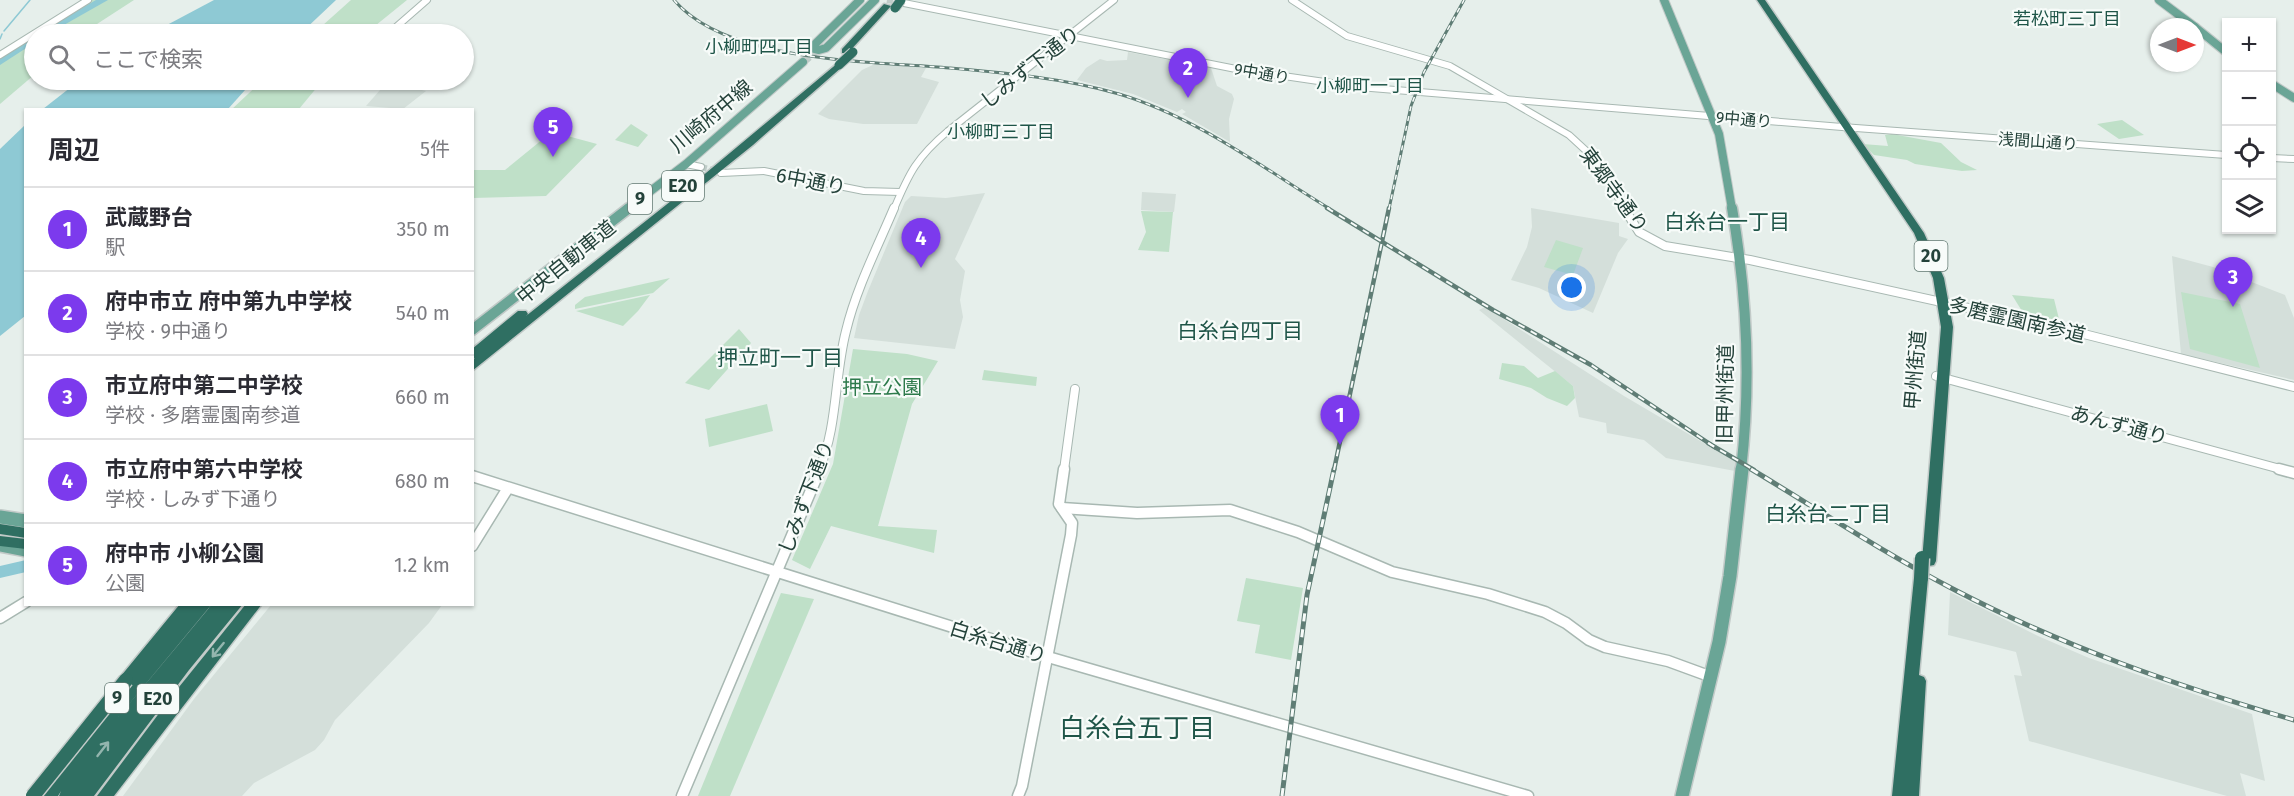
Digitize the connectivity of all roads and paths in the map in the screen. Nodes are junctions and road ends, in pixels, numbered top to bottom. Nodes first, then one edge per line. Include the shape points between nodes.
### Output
1 (88, 0) edge
2 (427, 0) edge
3 (860, 0) edge
4 (868, 0) edge
5 (875, 0) edge
6 (1114, 0) edge
7 (1292, 0) edge
8 (1664, 0) edge
9 (1755, 0) edge
10 (1761, 0) edge
11 (2159, 0) edge
12 (903, 1) edge
13 (891, 5) edge
14 (2183, 18) edge
15 (50, 24) edge
16 (399, 24) edge
17 (2204, 34) edge
18 (1068, 36) junction
19 (24, 40) edge
20 (821, 46) tunnel mouth
21 (2222, 49) edge
22 (0, 55) edge
23 (803, 62) tunnel mouth
24 (835, 65) junction
25 (2276, 87) edge
26 (1410, 92) joint
27 (1509, 99) junction
28 (2294, 99) edge
29 (744, 115) junction
30 (1713, 117) junction
31 (1845, 128) junction
32 (728, 129) junction
33 (2222, 155) edge
34 (2276, 158) edge
35 (2294, 159) edge
36 (686, 164) junction
37 (701, 167) tunnel mouth
38 (721, 172) tunnel mouth
39 (900, 192) junction
40 (1739, 260) junction
41 (1942, 303) junction
42 (474, 328) edge
43 (474, 353) edge
44 (474, 365) edge
45 (1940, 377) junction
46 (2294, 387) edge
47 (1075, 389) dead end
48 (2294, 473) edge
49 (474, 477) edge
50 (508, 488) junction
51 (1062, 508) junction
52 (0, 517) edge
53 (24, 521) edge
54 (0, 529) edge
55 (24, 533) edge
56 (0, 543) edge
57 (474, 543) edge
58 (24, 544) edge
59 (24, 549) edge
60 (776, 572) junction
61 (1924, 578) junction
62 (24, 603) edge
63 (180, 606) edge
64 (187, 606) edge
65 (200, 606) edge
66 (200, 606) edge
67 (218, 606) edge
68 (234, 606) edge
69 (253, 606) edge
70 (0, 618) edge
71 (1048, 657) junction
72 (1709, 676) junction
73 (52, 771) junction
74 (26, 796) edge
75 (33, 796) edge
76 (39, 796) edge
77 (48, 796) edge
78 (67, 796) edge
79 (84, 796) edge
80 (105, 796) edge
81 (682, 796) edge
82 (1018, 796) edge
83 (1528, 796) edge
84 (1682, 796) edge
85 (1900, 796) edge
86 (1911, 796) edge

1 - 15 street
2 - 16 street
3 - 5 main road via 811,48 826,48
4 - 20 main road
6 - 18 street, しみず下通り
7 - 27 street, 東郷寺通り via 1347,36 1456,69
8 - 30 main road, 旧甲州街道
9 - 31 highway, 甲州街道 / 20
10 - 31 highway, 甲州街道 / 20
11 - 14 main road
12 - 13 highway, 中央自動車道 / E20, bridge
12 - 18 street, 9中通り
13 - 24 highway, 中央自動車道 / E20, bridge
17 - 21 main road
18 - 26 street, 9中通り via 1293,78
18 - 39 street, しみず下通り, bridge via 948,131 917,160
19 - 22 street
23 - 29 main road, 川崎府中線 / 9
24 - 43 highway, 中央自動車道 / E20
24 - 44 highway, 中央自動車道 / E20 via 764,132
25 - 28 main road
26 - 27 street, 9中通り
27 - 30 street, 9中通り
27 - 40 street, 東郷寺通り via 1588,150 1639,232 1665,246
29 - 32 main road, 川崎府中線 / 9
29 - 32 main road via 762,105 811,60 798,59
30 - 31 street, 9中通り
30 - 40 main road, 旧甲州街道
31 - 33 street, 浅間山通り
31 - 41 highway, 甲州街道 / 20 via 1919,232 1930,252
32 - 36 main road, 川崎府中線 / 9
34 - 35 street
36 - 37 street
36 - 42 main road, 川崎府中線 / 9
38 - 39 street, 6中通り via 764,171 864,191
39 - 60 street, しみず下通り via 848,323 828,446
40 - 41 street, 多磨霊園南参道
40 - 72 main road, 旧甲州街道 via 1747,358 1743,455 1730,576
41 - 45 highway, 甲州街道 / 20 via 1947,327
41 - 46 street, 多磨霊園南参道 via 2064,329
45 - 48 street, あんず通り
45 - 61 highway, 甲州街道 / 20
47 - 51 street
49 - 50 street, 白糸台通り
50 - 57 street
50 - 60 street, 白糸台通り
51 - 71 street via 1073,527
51 - 72 street via 1137,513 1230,510 1298,532 1392,572 1545,612 1605,647
52 - 53 main road
54 - 55 highway
56 - 58 highway
56 - 59 main road
60 - 71 street, 白糸台通り
60 - 81 street, しみず下通り
61 - 85 highway, 甲州街道 / 20
61 - 86 highway, 甲州街道 / 20
62 - 70 street
63 - 73 main road, 9
64 - 75 highway, bridge
65 - 73 main road, 9
66 - 77 highway
78 -> 67 highway, E20
68 - 79 highway, E20
69 -> 80 highway
71 - 82 street
71 - 83 street, 白糸台通り
72 - 84 main road, 旧甲州街道
73 - 74 main road, 9
73 - 76 main road, 9

